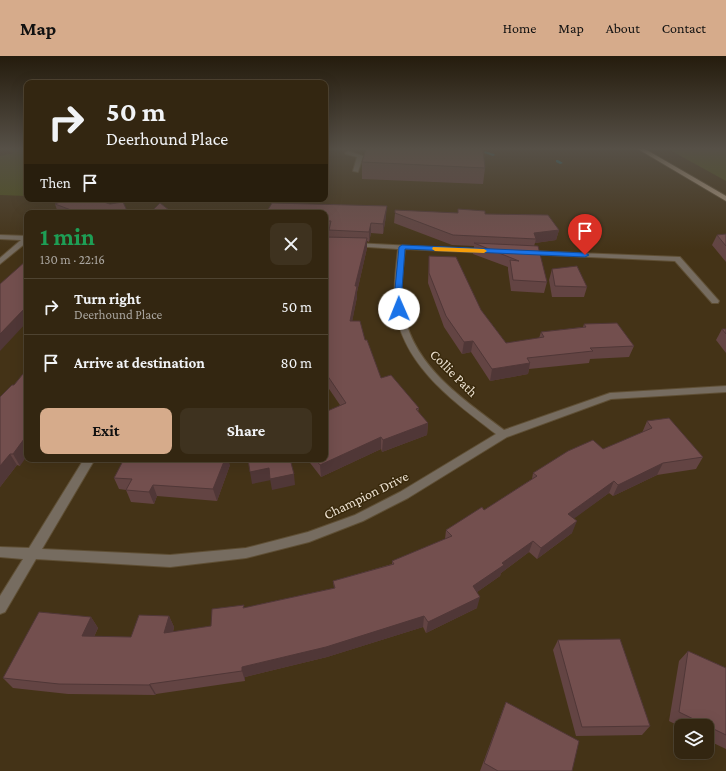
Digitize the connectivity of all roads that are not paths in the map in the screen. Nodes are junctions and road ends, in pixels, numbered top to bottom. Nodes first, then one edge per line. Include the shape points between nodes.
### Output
1 (698, 182) edge
2 (726, 199) edge
3 (0, 237) edge
4 (24, 238) edge
5 (24, 241) edge
6 (348, 244) edge
7 (402, 247) junction
8 (496, 251) edge
9 (520, 252) edge
10 (0, 262) edge
11 (714, 301) dead end
12 (726, 389) edge
13 (503, 434) junction
14 (88, 462) edge
15 (0, 552) edge
16 (34, 554) junction
17 (0, 608) edge

1 - 2 main road
3 - 4 street
5 - 10 street
6 - 7 street
7 - 8 street
7 - 13 street, Collie Path via 399,309 414,352 428,371 450,393
9 - 11 street via 677,259
12 - 13 street, Champion Drive via 610,396
13 - 16 street, Champion Drive via 404,495 359,518 310,537 246,553 170,561
14 - 16 street
15 - 16 street, Champion Drive
16 - 17 street

